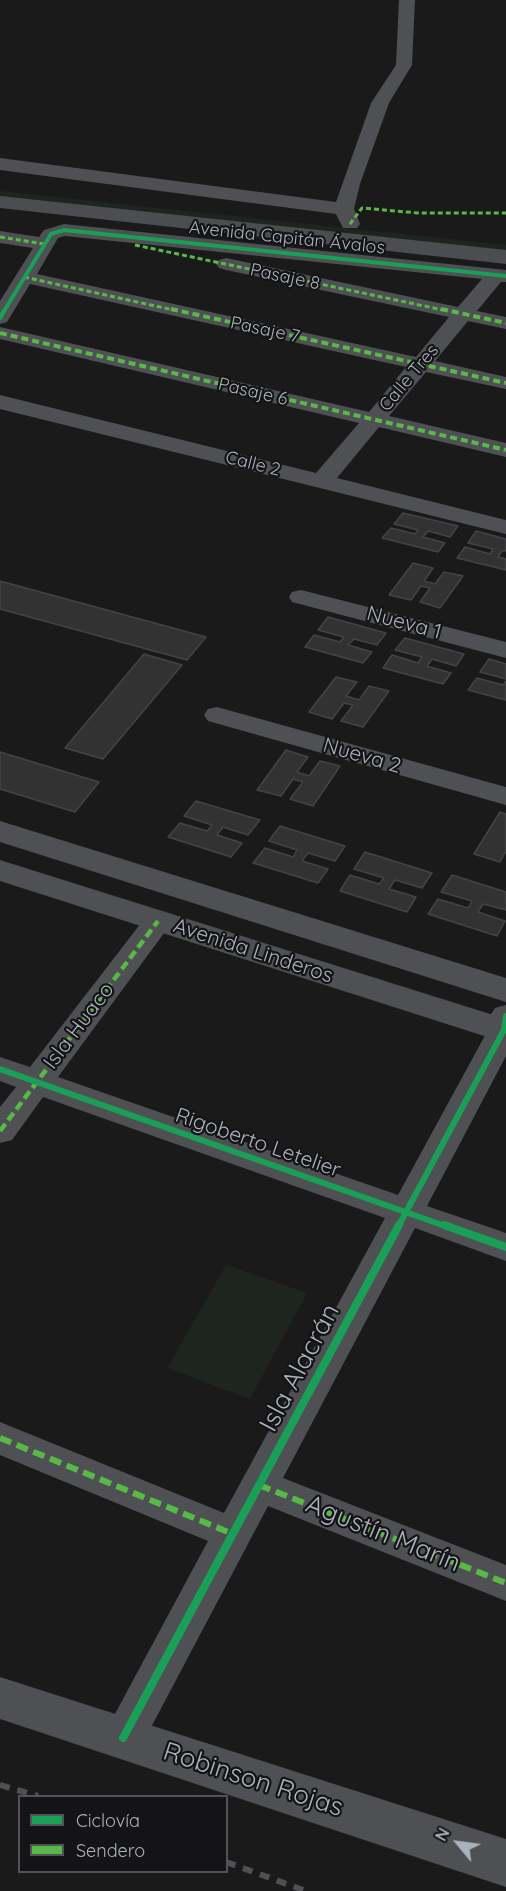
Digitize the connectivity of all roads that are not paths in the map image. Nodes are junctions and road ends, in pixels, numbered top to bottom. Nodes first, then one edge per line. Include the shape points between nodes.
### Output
1 (407, 0) edge
2 (0, 164) edge
3 (0, 187) edge
4 (0, 202) edge
5 (347, 217) junction
6 (64, 230) junction
7 (0, 237) edge
8 (506, 241) edge
9 (44, 244) junction
10 (503, 269) edge
11 (24, 277) junction
12 (3, 307) edge
13 (463, 314) junction
14 (506, 323) edge
15 (0, 333) edge
16 (421, 365) junction
17 (506, 383) edge
18 (0, 402) edge
19 (374, 420) junction
20 (506, 450) edge
21 (322, 481) junction
22 (506, 527) edge
23 (301, 597) dead end
24 (506, 650) edge
25 (218, 715) dead end
26 (506, 796) edge
27 (0, 831) edge
28 (0, 870) edge
29 (158, 921) junction
30 (506, 990) edge
31 (505, 1026) edge
32 (0, 1069) edge
33 (37, 1082) junction
34 (0, 1131) edge
35 (406, 1212) junction
36 (506, 1247) edge
37 (0, 1438) edge
38 (259, 1485) junction
39 (233, 1534) junction
40 (506, 1583) edge
41 (0, 1698) edge
42 (123, 1738) junction
43 (506, 1863) edge

1 - 5 street via 404,65 380,103
2 - 5 street
3 - 5 highway, Avenida Capitán Ávalos
4 - 10 highway, Avenida Capitán Ávalos
5 - 8 highway, Avenida Capitán Ávalos
6 - 9 street via 51,234
6 - 10 street, Avenida Capitán Ávalos
6 - 13 street, Pasaje 8
7 - 9 street
9 - 11 street
10 - 13 street, Calle Tres
11 - 12 street
11 - 16 street, Pasaje 7
13 - 14 street, Pasaje 8
13 - 16 street, Calle Tres
15 - 19 street, Pasaje 6
16 - 17 street, Pasaje 7
16 - 19 street, Calle Tres
18 - 21 street, Calle 2
19 - 20 street, Pasaje 6
19 - 21 street, Calle Tres
21 - 22 street, Calle 2
23 - 24 street, Nueva 1
25 - 26 street, Nueva 2
27 - 30 street, Avenida Linderos
28 - 29 street, Avenida Linderos
29 - 31 street, Avenida Linderos
29 - 33 street, Isla Huaco
31 - 35 street, Isla Alacrán
32 - 33 street, Rigoberto Letelier
33 - 34 street, Isla Huaco
33 - 35 street, Rigoberto Letelier
35 - 36 street, Rigoberto Letelier
35 - 38 street, Isla Alacrán
37 - 39 street
38 - 39 street, Isla Alacrán
38 - 40 street, Agustín Marín
39 - 42 street, Isla Alacrán
41 - 42 street, Robinson Rojas
42 - 43 street, Robinson Rojas

